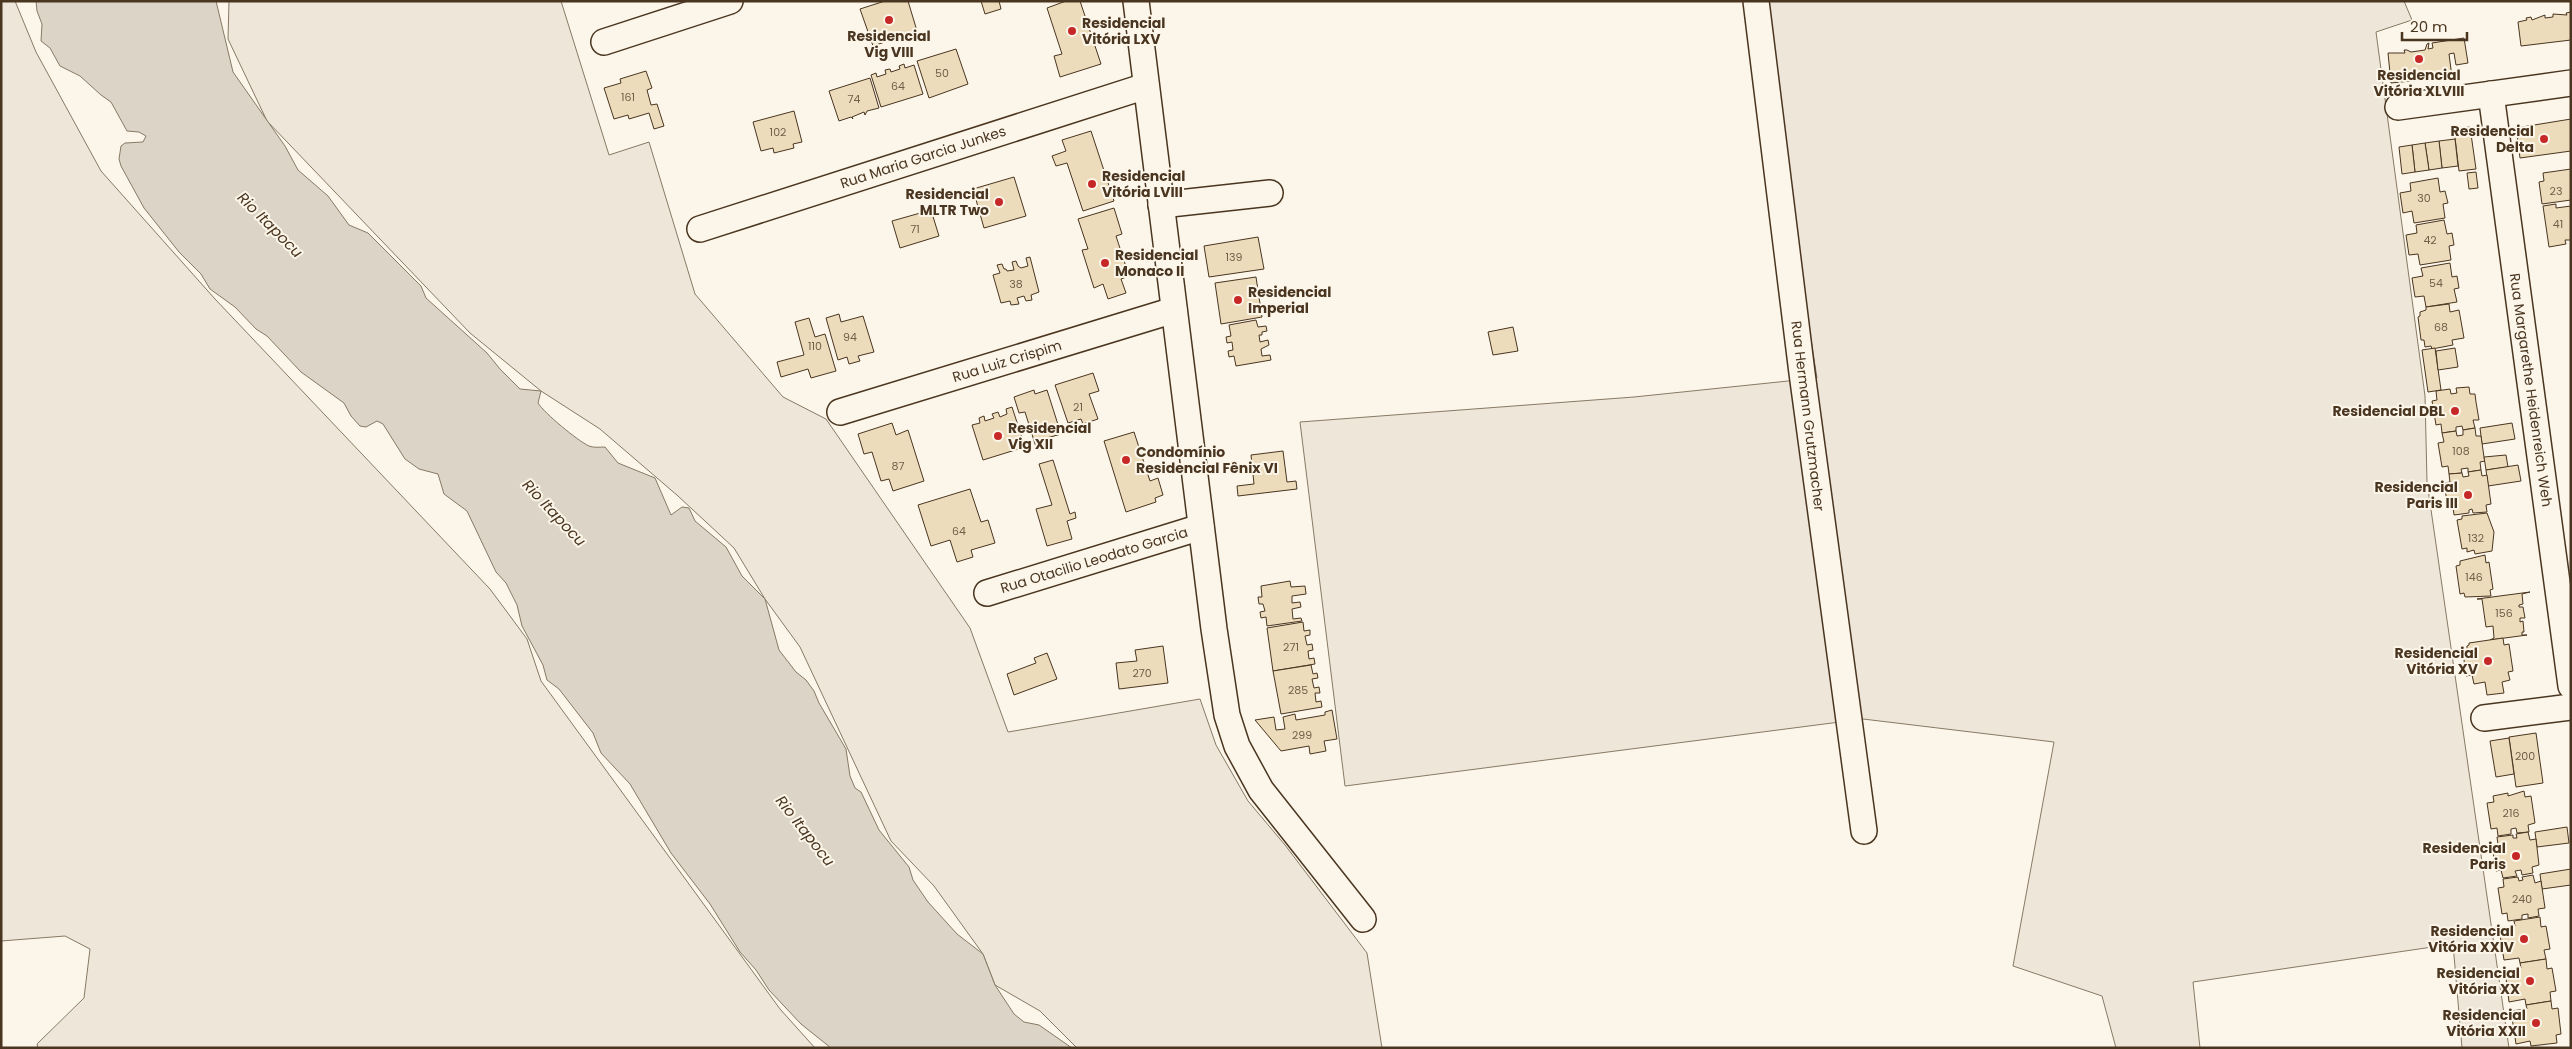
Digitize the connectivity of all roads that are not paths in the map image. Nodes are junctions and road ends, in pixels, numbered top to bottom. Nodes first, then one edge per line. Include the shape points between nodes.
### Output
1 (730, 1) edge
2 (1136, 1) edge
3 (1756, 1) edge
4 (604, 42) dead end
5 (2571, 83) edge
6 (1146, 86) junction
7 (2491, 94) junction
8 (2398, 106) dead end
9 (1270, 193) dead end
10 (1161, 205) junction
11 (700, 229) dead end
12 (1174, 310) junction
13 (840, 412) dead end
14 (1201, 527) junction
15 (987, 593) dead end
16 (2571, 686) edge
17 (2571, 707) edge
18 (2484, 718) dead end
19 (1864, 831) dead end
20 (1364, 919) dead end

1 - 4 street
2 - 6 street
3 - 19 street, Rua Hermann Grutzmacher
5 - 7 street
6 - 10 street
6 - 11 street, Rua Maria Garcia Junkes
7 - 8 street
7 - 16 street, Rua Margarethe Heidenreich Weh
9 - 10 street
10 - 12 street
12 - 13 street, Rua Luiz Crispim
12 - 14 street
14 - 15 street, Rua Otacilio Leodato Garcia
14 - 20 street via 1221,681 1237,746 1261,790
17 - 18 street

